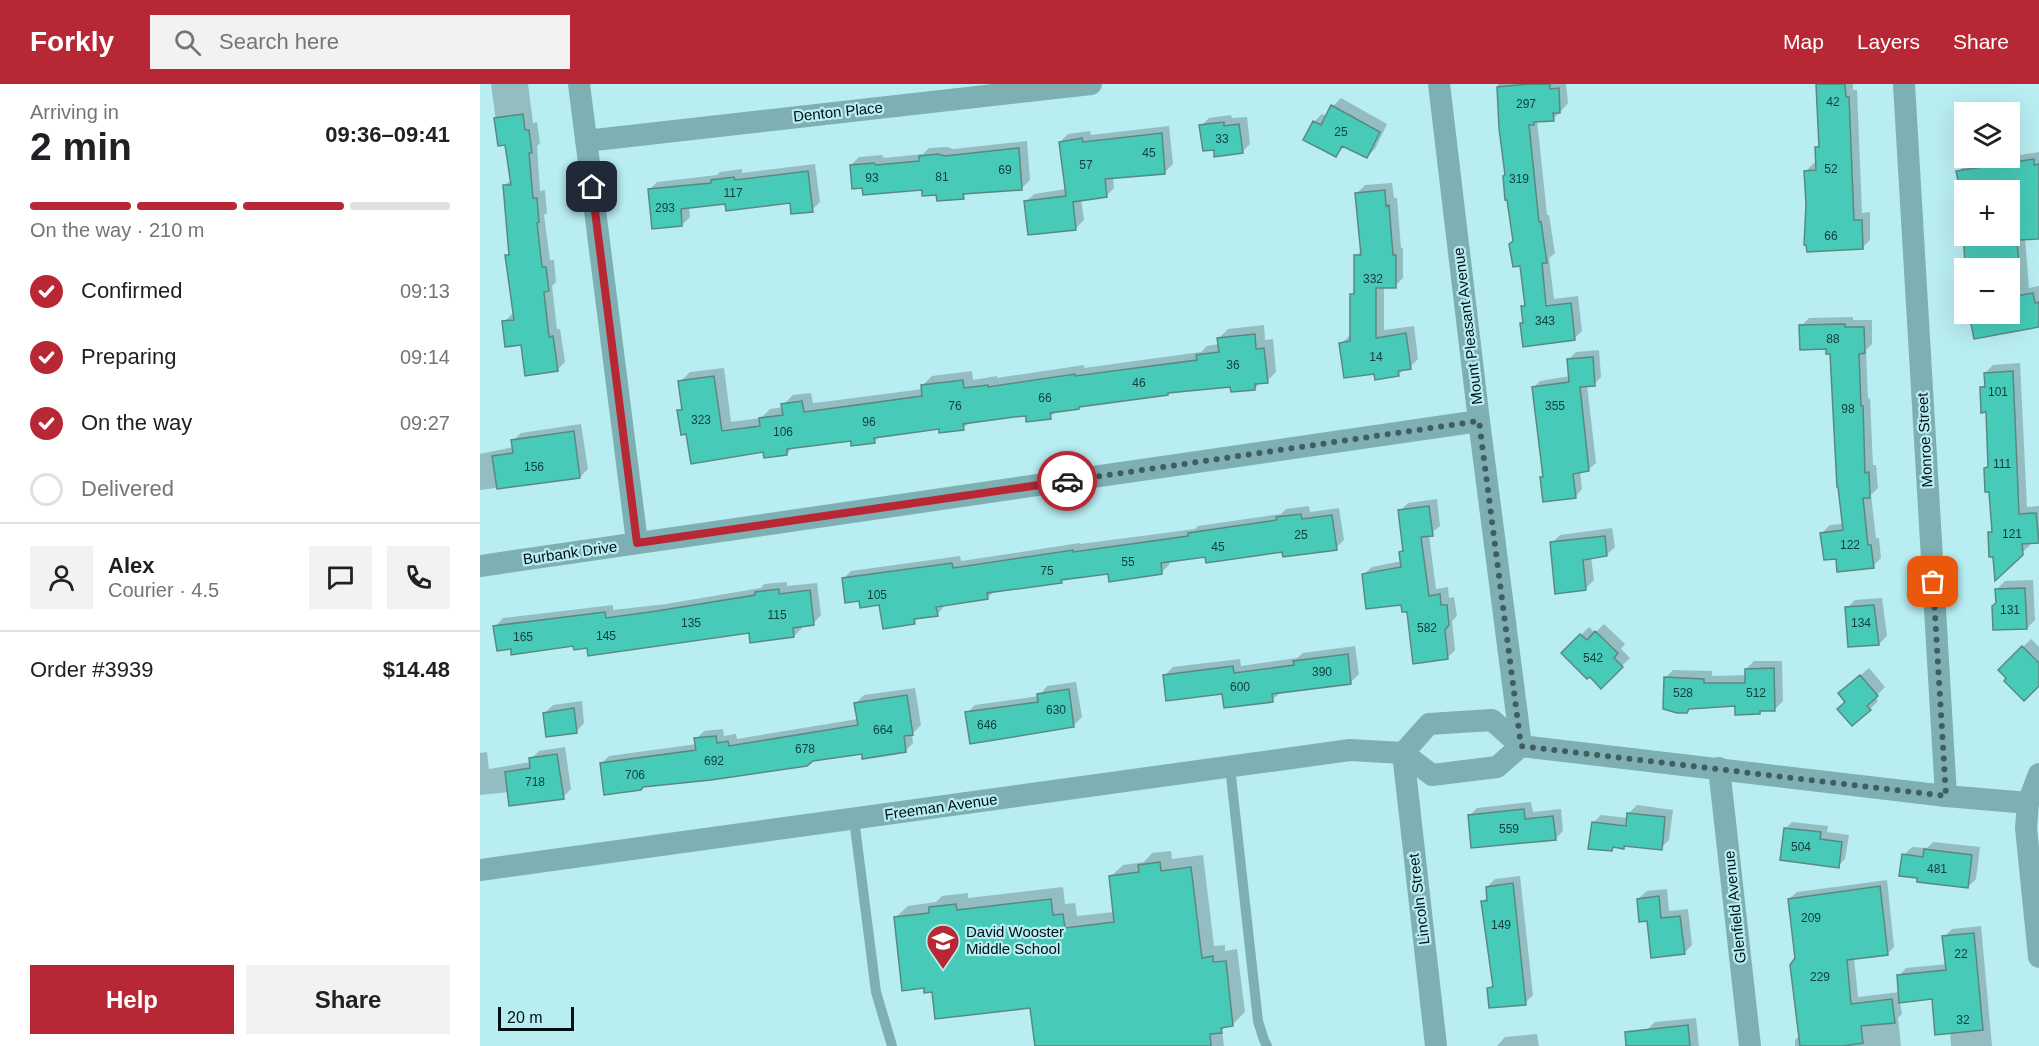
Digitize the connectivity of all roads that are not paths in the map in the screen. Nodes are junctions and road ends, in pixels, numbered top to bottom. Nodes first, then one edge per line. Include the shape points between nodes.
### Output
1 (579, 84) edge
2 (1091, 84) edge
3 (1439, 84) edge
4 (1904, 84) edge
5 (586, 141) junction
6 (1479, 421) junction
7 (637, 543) junction
8 (480, 566) edge
9 (1521, 746) junction
10 (1403, 753) junction
11 (1230, 767) junction
12 (1719, 768) junction
13 (2039, 774) edge
14 (1946, 796) junction
15 (2028, 803) junction
16 (854, 819) junction
17 (480, 870) edge
18 (2039, 957) edge
19 (892, 1046) edge
20 (1267, 1046) edge
21 (1436, 1046) edge
22 (1750, 1046) edge

1 - 5 street
2 - 5 street, Denton Place
3 - 6 street, Mount Pleasant Avenue
4 - 14 street, Monroe Street
5 - 7 street
6 - 7 street, Burbank Drive
6 - 9 street, Mount Pleasant Avenue
7 - 8 street, Burbank Drive
9 - 10 street via 1497,767 1432,775
9 - 10 street via 1492,720 1429,724
9 - 12 street
10 - 11 street, Freeman Avenue via 1350,750
10 - 21 street, Lincoln Street
11 - 16 street, Freeman Avenue
11 - 20 lane via 1258,1021
12 - 14 street
12 - 22 street, Glenfield Avenue
13 - 15 street
14 - 15 street
15 - 18 street via 2026,828
16 - 17 street, Freeman Avenue
16 - 19 lane via 876,992

